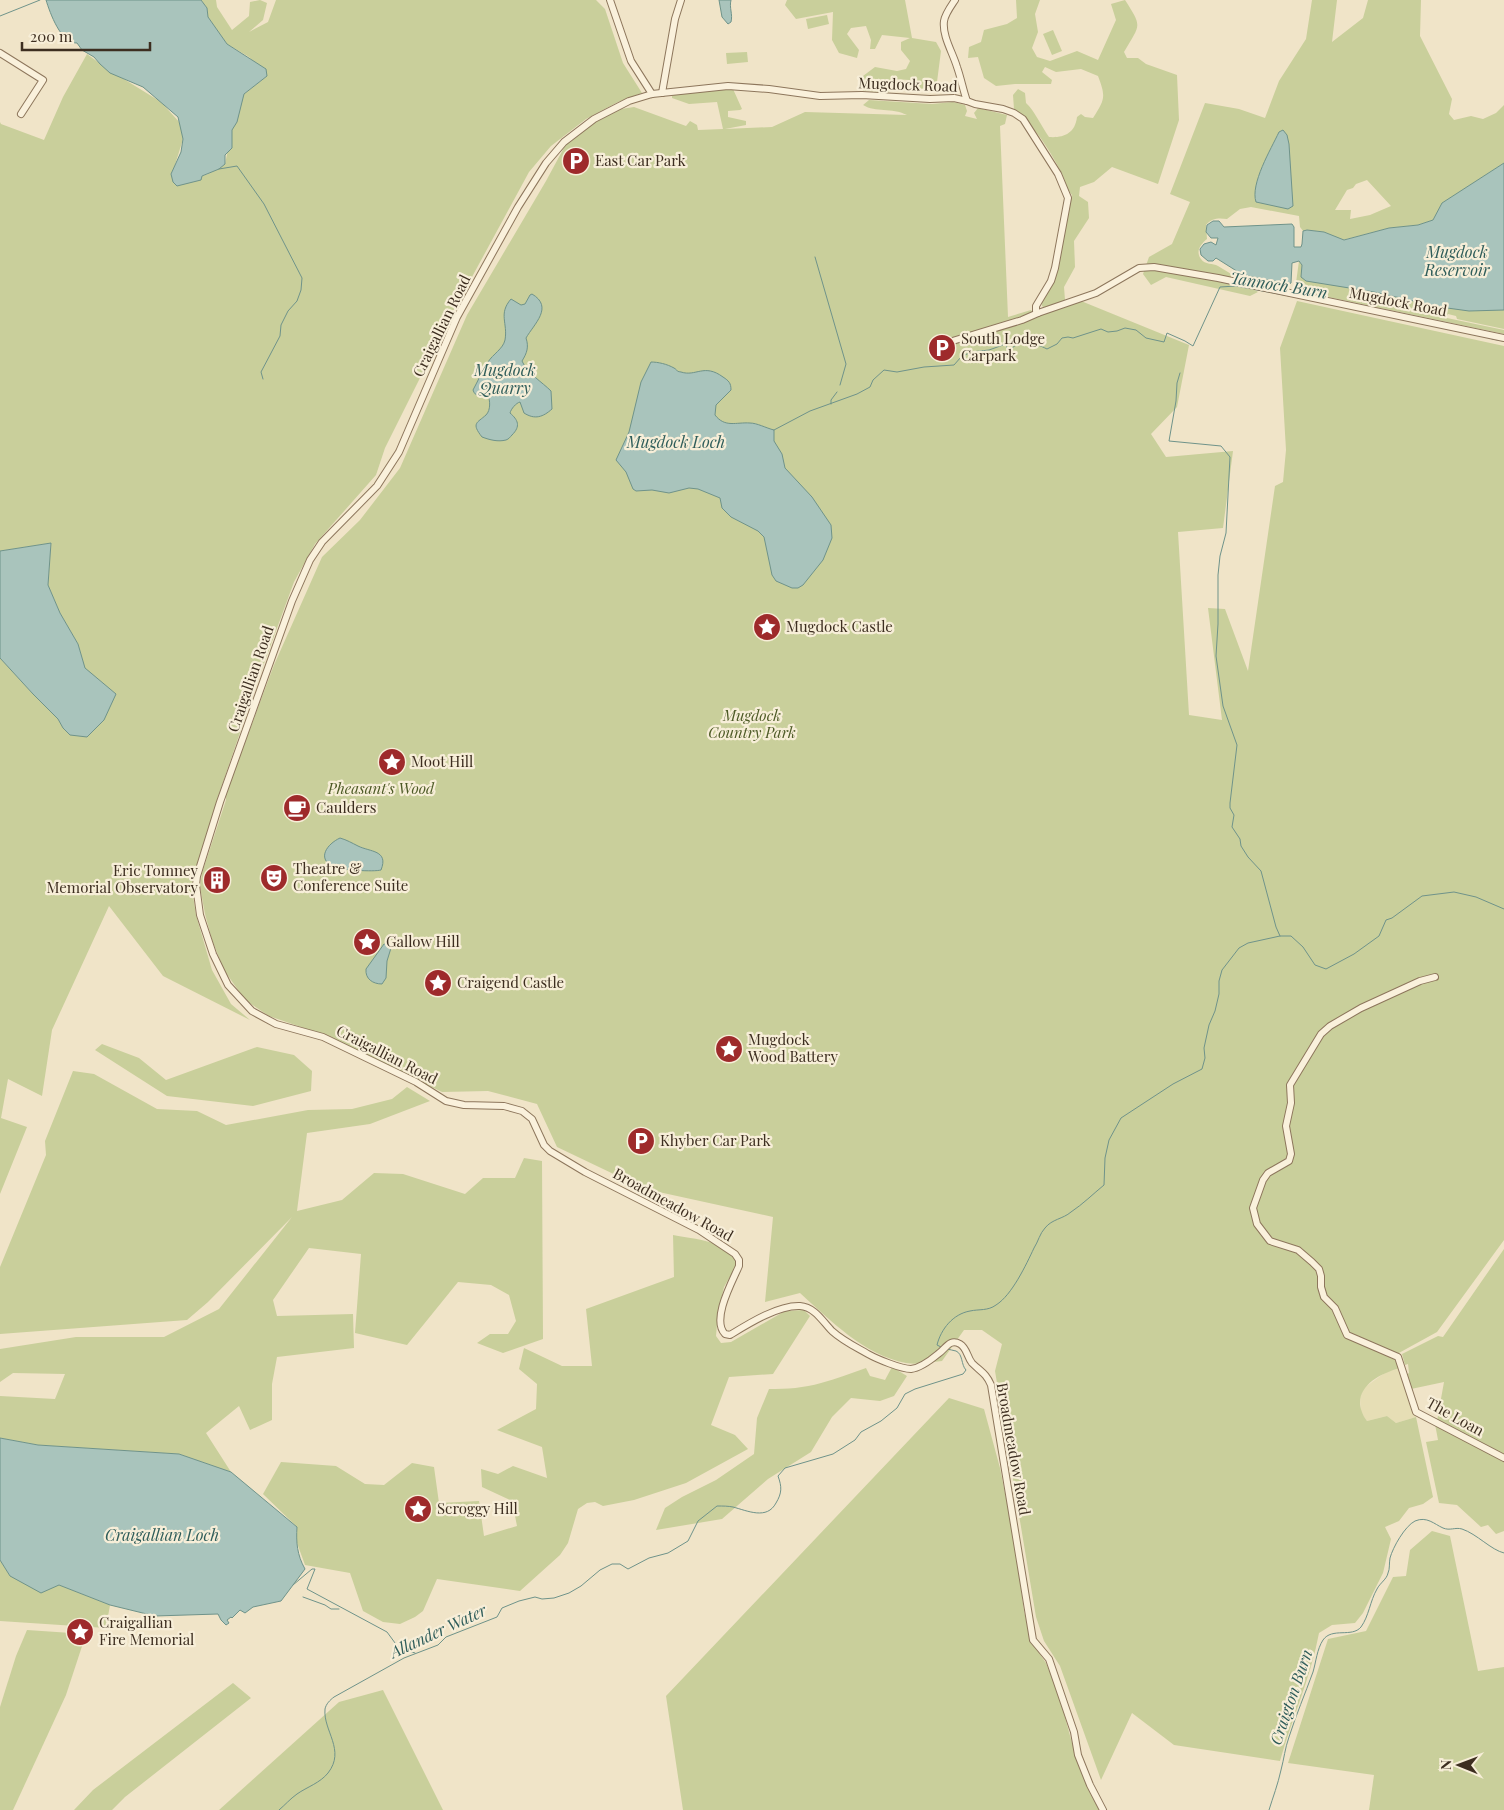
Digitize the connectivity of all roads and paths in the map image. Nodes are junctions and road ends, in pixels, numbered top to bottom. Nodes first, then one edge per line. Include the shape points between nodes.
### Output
1 (610, 0) edge
2 (681, 0) edge
3 (955, 0) edge
4 (0, 53) edge
5 (962, 89) junction
6 (662, 93) junction
7 (652, 94) junction
8 (954, 98) junction
9 (967, 101) junction
10 (21, 114) dead end
11 (1038, 313) junction
12 (1504, 338) edge
13 (936, 346) dead end
14 (1435, 977) dead end
15 (585, 1172) joint
16 (1504, 1458) edge
17 (1103, 1810) edge

1 - 7 street via 631,61
2 - 6 street via 674,19
3 - 5 street via 943,24
4 - 10 street via 43,80
5 - 8 street
5 - 9 street
6 - 7 street, Craigallian Road
6 - 8 street, Mugdock Road via 740,86 820,96
7 - 15 street, Craigallian Road via 629,101 594,119 564,142 546,163 457,317 398,452 377,486 322,542 310,560 292,601 218,809 196,885 200,915 216,960 228,985 252,1011 276,1024 323,1037 416,1082 446,1101 504,1106 522,1111 532,1119 546,1148
8 - 9 street, Mugdock Road
9 - 11 street, Mugdock Road via 1014,112 1023,120 1065,188 1067,208 1055,268 1036,306
11 - 12 street, Mugdock Road via 1096,293 1139,268 1154,267
11 - 13 street
14 - 16 street, The Loan via 1362,1008 1321,1034 1290,1085 1291,1103 1286,1126 1291,1154 1289,1160 1268,1173 1253,1208 1258,1224 1270,1241 1298,1250 1318,1269 1324,1297 1335,1308 1347,1335 1398,1357 1416,1412
15 - 17 street, Broadmeadow Road via 699,1230 735,1254 739,1266 722,1308 720,1325 725,1334 782,1308 803,1306 817,1314 849,1344 872,1356 914,1368 941,1352 947,1344 955,1342 964,1347 971,1361 985,1372 991,1386 1033,1640 1049,1659 1074,1732 1078,1755

